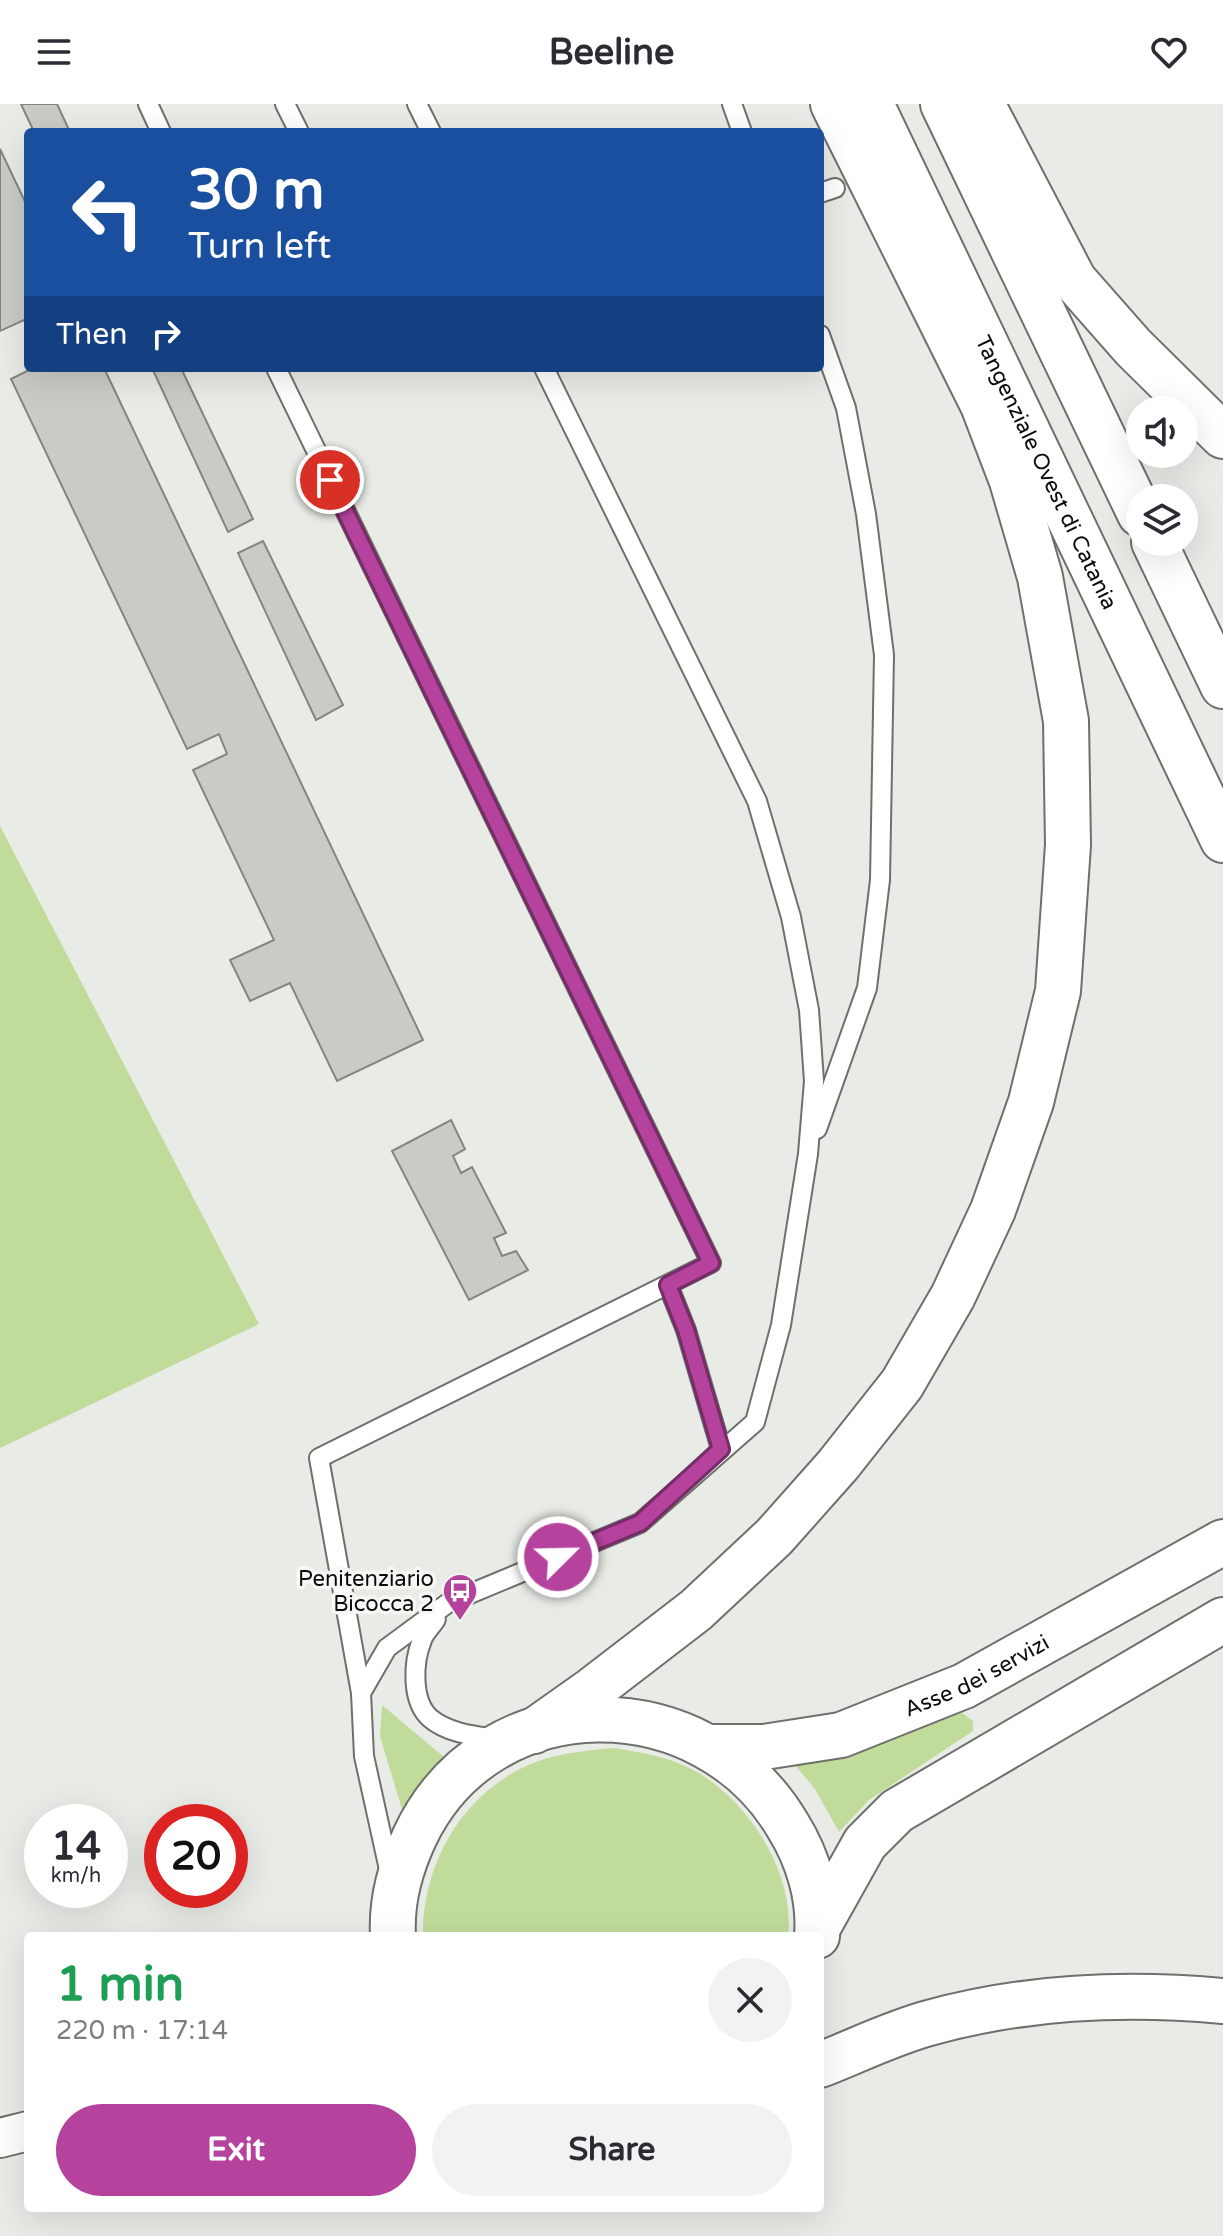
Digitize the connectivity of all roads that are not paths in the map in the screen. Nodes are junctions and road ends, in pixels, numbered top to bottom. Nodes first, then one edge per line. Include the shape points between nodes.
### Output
1 (148, 104) edge
2 (285, 104) edge
3 (417, 104) edge
4 (732, 104) edge
5 (833, 104) edge
6 (871, 104) edge
7 (943, 104) edge
8 (982, 104) edge
9 (159, 128) edge
10 (297, 128) edge
11 (429, 128) edge
12 (741, 128) edge
13 (824, 346) edge
14 (278, 372) edge
15 (546, 372) edge
16 (1223, 436) edge
17 (1126, 485) edge
18 (1161, 556) edge
19 (1223, 686) edge
20 (1223, 840) edge
21 (808, 1154) junction
22 (668, 1285) junction
23 (721, 1449) junction
24 (1223, 1542) edge
25 (448, 1603) junction
26 (1223, 1620) edge
27 (361, 1693) junction
28 (522, 1736) junction
29 (710, 1747) junction
30 (391, 1922) edge
31 (818, 1932) edge
32 (1223, 2001) edge
33 (824, 2063) edge
34 (24, 2132) edge
35 (0, 2138) edge

1 - 9 lane
2 - 10 lane
3 - 11 lane
4 - 12 lane
5 - 28 main road via 983,405 1040,577 1066,721 1068,845 1058,991 1031,1102 993,1210 953,1296 902,1384 774,1537 696,1610
6 - 20 main road, Tangenziale Ovest di Catania
7 - 17 main road
8 - 16 main road via 1074,280
13 - 21 lane via 846,408 884,655 880,880 867,988
14 - 22 lane via 711,1263
15 - 21 lane via 757,801 791,917 809,1010 814,1081
18 - 19 main road
21 - 23 lane via 781,1325 755,1422
22 - 23 lane
22 - 27 lane via 319,1458
23 - 25 lane via 640,1523
24 - 29 main road, Asse dei servizi via 964,1686 841,1735 764,1747
25 - 27 lane via 387,1648
25 - 28 lane via 422,1639 415,1674 419,1704 431,1719 465,1735
26 - 31 main road via 897,1811 865,1843
27 - 30 lane via 364,1756
28 - 29 main road via 569,1722 605,1719 677,1731
28 - 30 main road via 476,1762 430,1811 405,1858
29 - 31 main road via 746,1772 784,1817 813,1884
32 - 33 main road via 1127,1995 1031,2001 927,2023
34 - 35 street

